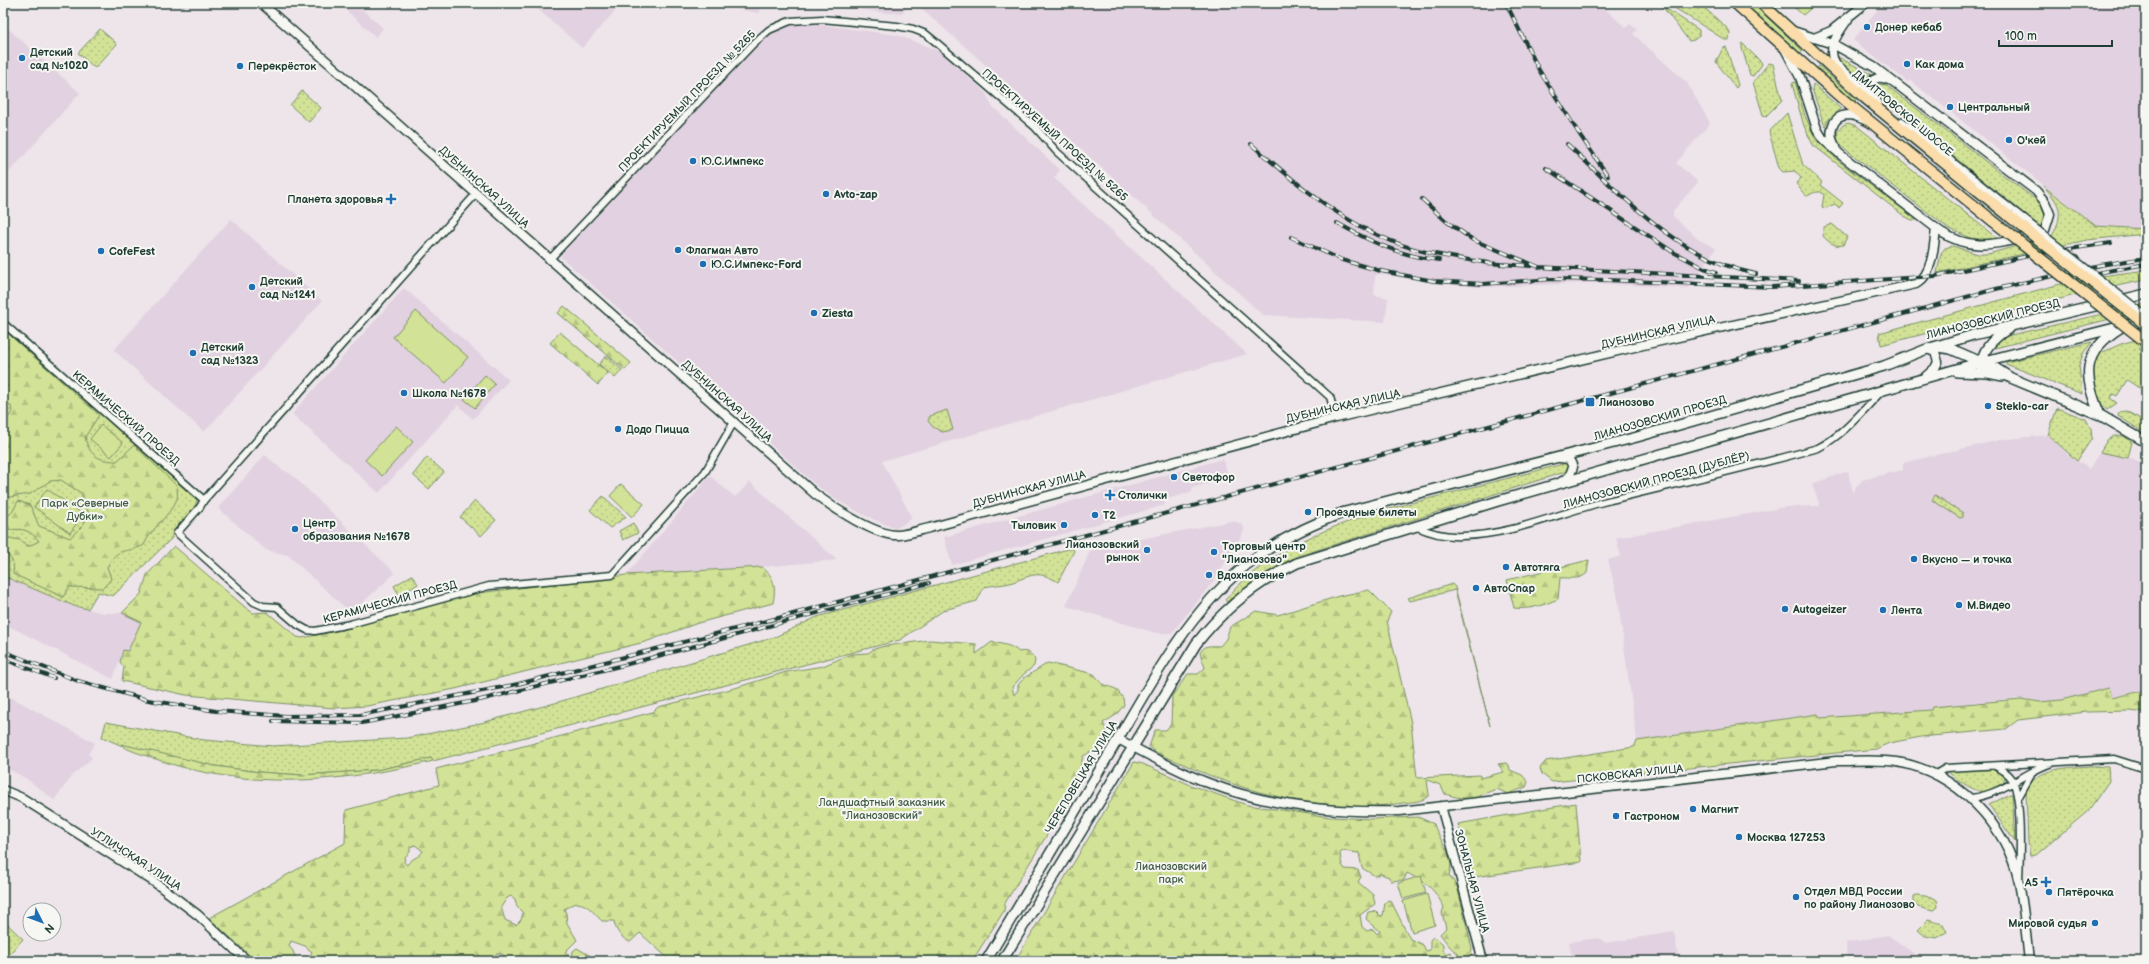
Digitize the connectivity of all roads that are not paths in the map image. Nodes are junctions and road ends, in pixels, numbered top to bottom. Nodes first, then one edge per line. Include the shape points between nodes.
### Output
1 (261, 3) edge
2 (1735, 3) edge
3 (1761, 3) edge
4 (1866, 3) edge
5 (1848, 19) junction
6 (1790, 30) junction
7 (1814, 38) junction
8 (1833, 44) junction
9 (1783, 46) junction
10 (1893, 82) junction
11 (1869, 95) junction
12 (1869, 122) junction
13 (1841, 154) junction
14 (475, 195) junction
15 (2013, 215) junction
16 (1936, 228) junction
17 (549, 260) junction
18 (2146, 294) edge
19 (2146, 317) edge
20 (2146, 320) edge
21 (3, 323) edge
22 (2126, 325) junction
23 (2146, 325) edge
24 (2010, 327) junction
25 (2146, 342) edge
26 (1929, 348) junction
27 (1981, 362) junction
28 (1988, 372) junction
29 (1947, 373) junction
30 (2011, 378) junction
31 (1920, 380) junction
32 (1883, 391) junction
33 (2100, 415) junction
34 (1336, 418) junction
35 (734, 422) junction
36 (2146, 442) edge
37 (1560, 458) junction
38 (1561, 483) junction
39 (204, 500) junction
40 (1415, 526) junction
41 (1203, 608) joint
42 (1118, 738) junction
43 (1132, 746) junction
44 (2059, 761) junction
45 (1995, 766) junction
46 (2146, 769) edge
47 (2036, 770) junction
48 (1934, 775) junction
49 (2014, 783) junction
50 (3, 790) edge
51 (1971, 798) junction
52 (2017, 800) junction
53 (1441, 806) junction
54 (2019, 883) junction
55 (247, 961) edge
56 (986, 961) edge
57 (1002, 961) edge
58 (1483, 961) edge
59 (2029, 961) edge

1 - 14 street, ДУБНИНСКАЯ УЛИЦА
2 - 9 main road, ДМИТРОВСКОЕ ШОССЕ
3 - 6 main road, ДМИТРОВСКОЕ ШОССЕ
4 - 5 street
5 - 7 street via 1831,31
5 - 8 street
6 - 7 street
6 - 15 main road, ДМИТРОВСКОЕ ШОССЕ via 1865,98
7 - 8 street
8 - 10 street via 1863,59
8 - 11 street via 1833,60
9 - 12 main road, ДМИТРОВСКОЕ ШОССЕ
9 - 13 street, ДМИТРОВСКОЕ ШОССЕ via 1800,77 1817,128 1828,143
10 - 11 street via 1884,78 1874,78 1868,85
10 - 16 street, ДМИТРОВСКОЕ ШОССЕ via 2036,191 2050,214 2048,224 2040,234 1991,246 1962,242
11 - 15 street
12 - 13 street, ДМИТРОВСКОЕ ШОССЕ via 1849,115 1835,123 1830,135
12 - 25 main road, ДМИТРОВСКОЕ ШОССЕ, bridge
13 - 16 street, ДМИТРОВСКОЕ ШОССЕ
14 - 17 street, ДУБНИНСКАЯ УЛИЦА
14 - 39 street
15 - 19 street, bridge
15 - 23 main road, ДМИТРОВСКОЕ ШОССЕ, bridge
16 - 34 street, ДУБНИНСКАЯ УЛИЦА via 1929,268 1924,278 1916,284
17 - 34 street, ПРОЕКТИРУЕМЫЙ ПРОЕЗД № 5265 via 768,30 790,21 822,19 897,26 926,34 1035,127 1057,152 1330,397
17 - 35 street, ДУБНИНСКАЯ УЛИЦА
18 - 24 main road, ЛИАНОЗОВСКИЙ ПРОЕЗД
20 - 22 main road
21 - 39 street, КЕРАМИЧЕСКИЙ ПРОЕЗД
22 - 27 main road
22 - 33 main road via 2092,353 2088,367 2088,384
24 - 26 main road, ЛИАНОЗОВСКИЙ ПРОЕЗД
24 - 27 main road via 1994,340
26 - 27 main road via 1951,349
26 - 31 street via 1934,352 1938,362 1931,374
26 - 37 main road, ЛИАНОЗОВСКИЙ ПРОЕЗД via 1854,375
27 - 28 main road via 1981,366
27 - 29 main road
27 - 30 main road
28 - 29 main road
28 - 30 main road
29 - 31 main road
30 - 33 main road
31 - 32 main road
32 - 38 main road
32 - 40 street, ЛИАНОЗОВСКИЙ ПРОЕЗД (ДУБЛЁР) via 1851,425 1833,440 1818,448 1601,502 1541,522 1512,528 1450,536 1435,534
33 - 36 main road
34 - 35 street, ДУБНИНСКАЯ УЛИЦА via 899,535 883,533 857,521 824,500
35 - 39 street, КЕРАМИЧЕСКИЙ ПРОЕЗД via 705,472 612,575 489,586 321,630 307,630 277,607 254,602 177,533
37 - 38 street via 1569,459 1573,467 1569,477
37 - 41 main road, ЛИАНОЗОВСКИЙ ПРОЕЗД via 1331,517 1299,531 1259,555
38 - 40 main road
40 - 43 main road via 1297,563 1261,582 1221,614 1205,632 1183,661
41 - 42 main road, ЧЕРЕПОВЕЦКАЯ УЛИЦА via 1171,652
42 - 43 street, ПСКОВСКАЯ УЛИЦА
42 - 56 main road, ЧЕРЕПОВЕЦКАЯ УЛИЦА
43 - 53 street, ПСКОВСКАЯ УЛИЦА via 1213,784 1276,803 1350,812 1400,811
43 - 57 main road
44 - 45 street
44 - 46 street via 2114,759
44 - 47 street
45 - 48 street via 1946,768
45 - 49 street via 2005,771
47 - 49 street
47 - 52 street via 2026,782
48 - 51 street, ПСКОВСКАЯ УЛИЦА
48 - 53 street, ПСКОВСКАЯ УЛИЦА via 1898,762 1836,761
49 - 51 street via 1984,796
49 - 52 street
50 - 55 street, УГЛИЧСКАЯ УЛИЦА via 22,798 153,881 198,915
51 - 54 street, ПСКОВСКАЯ УЛИЦА via 2004,844
52 - 54 street
53 - 58 street, ЗОНАЛЬНАЯ УЛИЦА
54 - 59 street, ПСКОВСКАЯ УЛИЦА

